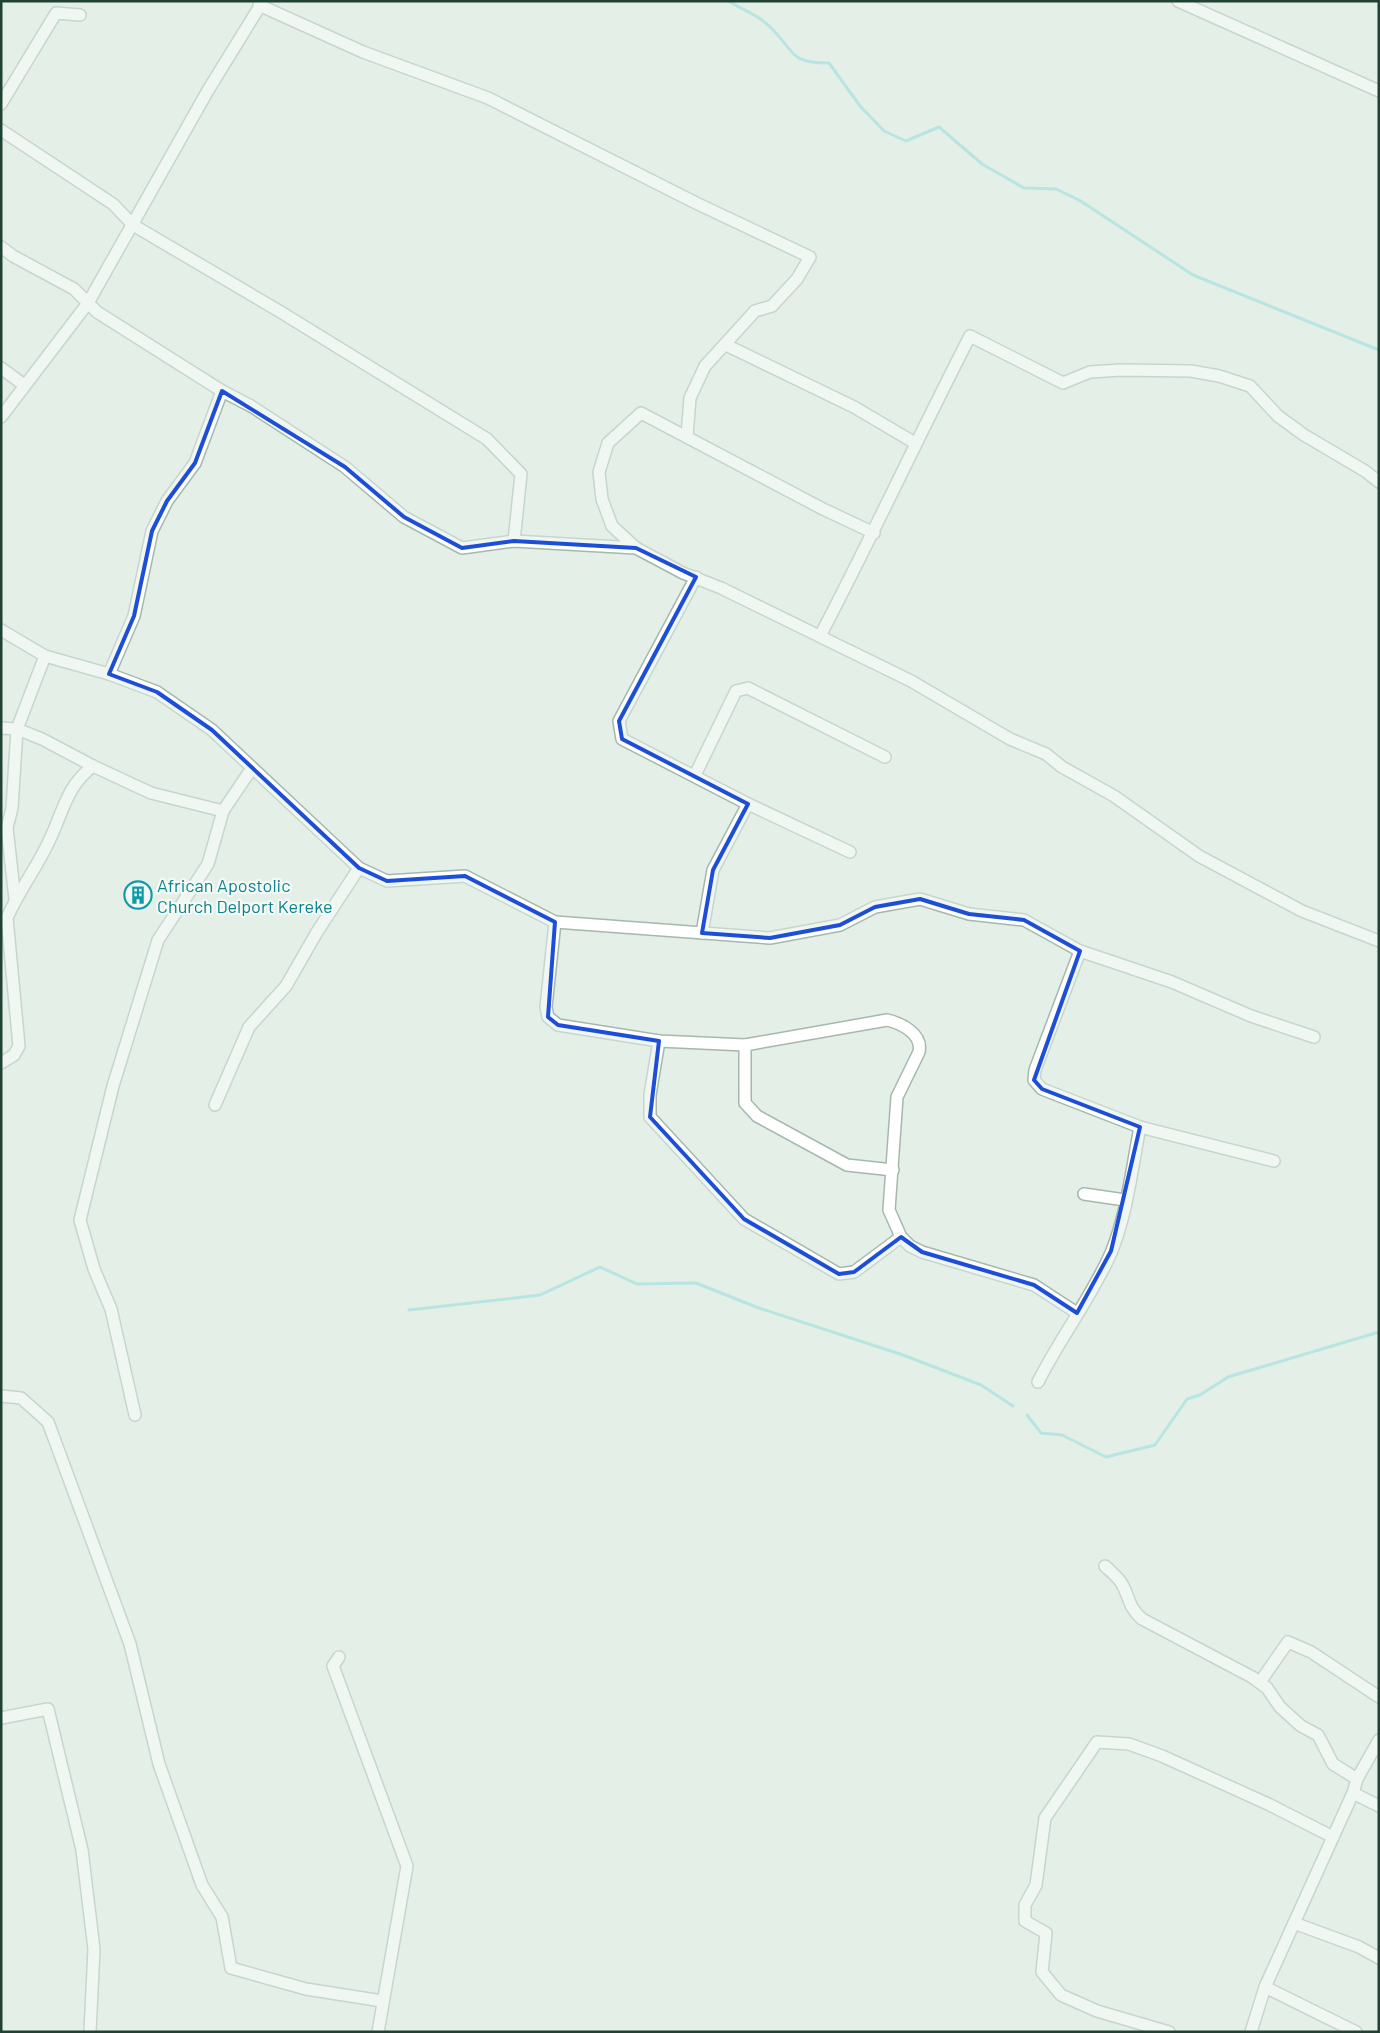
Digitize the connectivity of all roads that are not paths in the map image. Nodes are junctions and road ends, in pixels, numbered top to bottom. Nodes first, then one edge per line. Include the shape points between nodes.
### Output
1 (1178, 1) edge
2 (261, 3) edge
3 (80, 15) dead end
4 (1379, 91) edge
5 (1, 104) edge
6 (1, 130) edge
7 (133, 225) junction
8 (1, 246) edge
9 (88, 303) junction
10 (726, 345) junction
11 (1, 368) edge
12 (24, 384) junction
13 (222, 391) junction
14 (1, 417) edge
15 (687, 436) junction
16 (915, 443) junction
17 (1379, 482) edge
18 (874, 533) junction
19 (514, 541) junction
20 (636, 548) junction
21 (696, 577) junction
22 (1, 630) edge
23 (820, 636) junction
24 (45, 656) junction
25 (109, 674) junction
26 (1, 728) edge
27 (17, 729) junction
28 (885, 757) dead end
29 (93, 766) junction
30 (252, 768) junction
31 (695, 775) junction
32 (748, 804) junction
33 (223, 811) junction
34 (850, 852) dead end
35 (359, 868) junction
36 (15, 900) junction
37 (4, 917) edge
38 (555, 922) junction
39 (702, 933) junction
40 (1379, 941) edge
41 (1080, 951) junction
42 (1314, 1037) dead end
43 (659, 1041) junction
44 (745, 1046) junction
45 (1, 1063) edge
46 (215, 1106) dead end
47 (1140, 1126) junction
48 (1274, 1161) dead end
49 (893, 1170) junction
50 (1084, 1194) dead end
51 (1125, 1200) junction
52 (901, 1237) junction
53 (1077, 1314) junction
54 (1038, 1382) dead end
55 (1, 1396) edge
56 (135, 1415) dead end
57 (1105, 1566) dead end
58 (339, 1657) dead end
59 (1260, 1682) junction
60 (1379, 1697) edge
61 (1, 1718) edge
62 (1378, 1745) edge
63 (1357, 1779) junction
64 (1353, 1793) junction
65 (1379, 1806) edge
66 (1332, 1837) junction
67 (1294, 1923) junction
68 (1379, 1958) edge
69 (1265, 1988) junction
70 (382, 2001) junction
71 (90, 2032) edge
72 (378, 2032) edge
73 (1170, 2032) edge
74 (1251, 2032) edge
75 (1356, 2032) edge

1 - 4 street
2 - 7 street
2 - 10 street via 363,52 488,98 810,257 797,279 772,306 755,311
3 - 5 street via 56,14
6 - 7 street via 113,204
7 - 9 street
7 - 19 street via 487,439 521,474
8 - 9 street via 13,256 74,289
9 - 12 street
9 - 13 street via 97,312
10 - 15 street via 705,366 690,398
10 - 16 street via 828,394
11 - 12 street
12 - 14 street
13 - 19 street via 345,467 404,517 462,548
13 - 25 street via 195,463 167,501 152,531 134,616
15 - 18 street
15 - 20 street via 641,413 608,442 599,472 602,499 612,526
16 - 17 street via 970,336 1063,383 1090,372 1191,371 1250,386 1278,416
16 - 18 street
18 - 23 street
19 - 20 street
20 - 21 street
21 - 23 street
21 - 31 street via 619,721 622,739
22 - 24 street
23 - 40 street via 929,691 1010,739 1046,754 1062,767 1114,796 1199,856 1302,911
24 - 25 street
24 - 27 street
25 - 30 street via 157,692 212,730
26 - 27 street
27 - 29 street
27 - 36 street via 12,808 7,828
28 - 31 street via 748,688 736,691
29 - 33 street via 151,793
29 - 36 street via 70,790 50,840
30 - 33 street
30 - 35 street
31 - 32 street
32 - 34 street
32 - 39 street via 713,870
33 - 56 street via 208,864 158,940 113,1086 80,1220 94,1269 111,1309
35 - 38 street via 386,881 466,876
35 - 46 street via 286,986 249,1027
36 - 37 street
37 - 45 street via 19,1046 14,1055
38 - 39 street
38 - 43 street via 546,1007 548,1017 558,1025
39 - 41 street via 770,938 840,925 875,907 920,899 969,914 1024,920
41 - 42 street via 1172,982 1251,1016
41 - 47 street via 1034,1080 1042,1089
43 - 44 street
43 - 52 street via 650,1095 650,1117 744,1219 839,1274 854,1272
44 - 49 street via 745,1103 757,1116 847,1165
44 - 49 street via 887,1020 897,1022 915,1035 920,1045 919,1052 897,1097
47 - 48 street
47 - 51 street
49 - 52 street via 889,1210
50 - 51 street
51 - 53 street via 1112,1251
52 - 53 street via 922,1252 1034,1285
53 - 54 street
55 - 70 street via 21,1398 48,1422 130,1644 159,1764 202,1885 222,1917 231,1968 306,1989
57 - 59 street via 1118,1578 1132,1610 1142,1619 1191,1642
58 - 70 street via 332,1666 407,1866
59 - 60 street via 1288,1642 1311,1652
59 - 63 street via 1300,1726 1318,1735 1333,1764
61 - 71 street via 48,1709 82,1850 94,1949
62 - 63 street
63 - 64 street
64 - 65 street
64 - 66 street
66 - 67 street
66 - 73 street via 1171,1760 1129,1744 1097,1742 1046,1818 1036,1885 1025,1905 1024,1921 1046,1933 1042,1972 1061,1995 1097,2010
67 - 68 street via 1359,1947
67 - 69 street
69 - 74 street
69 - 75 street
70 - 72 street

